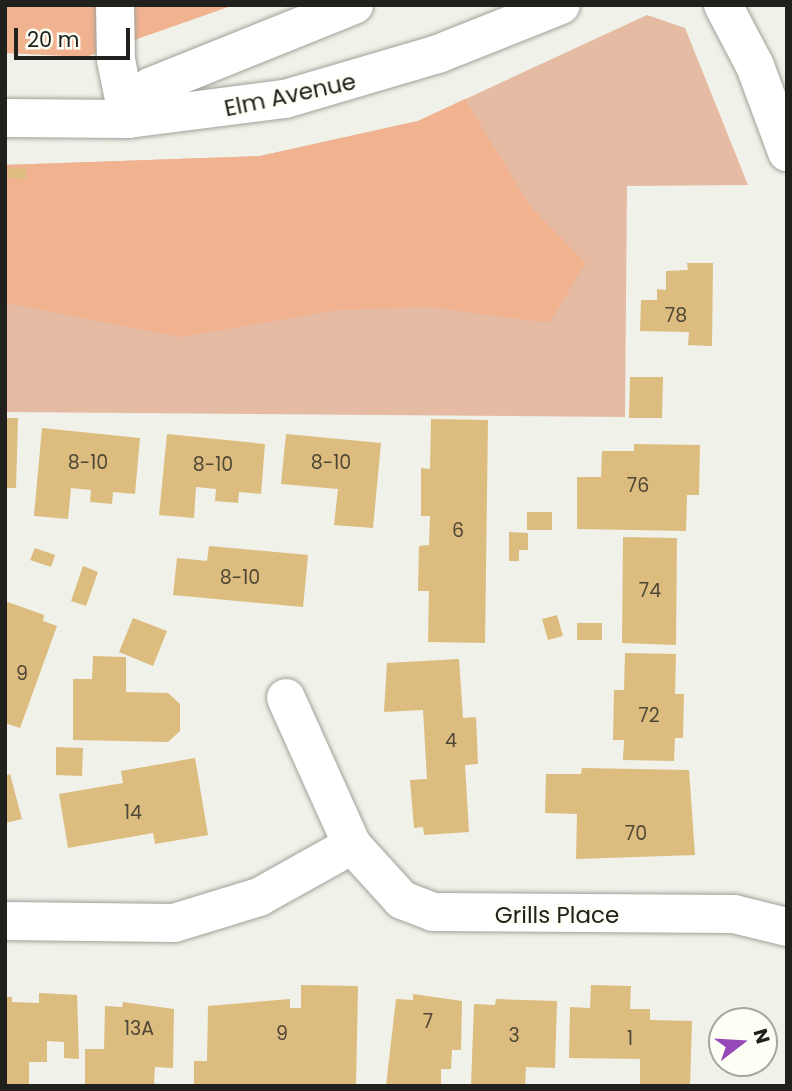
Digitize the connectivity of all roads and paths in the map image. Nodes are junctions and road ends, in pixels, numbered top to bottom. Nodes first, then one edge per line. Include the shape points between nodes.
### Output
1 (114, 5) edge
2 (354, 5) edge
3 (561, 5) edge
4 (723, 5) edge
5 (5, 118) edge
6 (128, 119) junction
7 (787, 152) edge
8 (286, 698) dead end
9 (352, 845) junction
10 (5, 921) edge
11 (787, 928) edge

1 - 6 street via 116,60
2 - 6 street via 150,87
3 - 6 street, Elm Avenue via 355,82 203,113
4 - 7 street via 755,66
5 - 6 street, Elm Avenue
8 - 9 street, Grills Place
9 - 10 street via 259,897 174,923
9 - 11 street, Grills Place via 401,900 433,912 734,914

